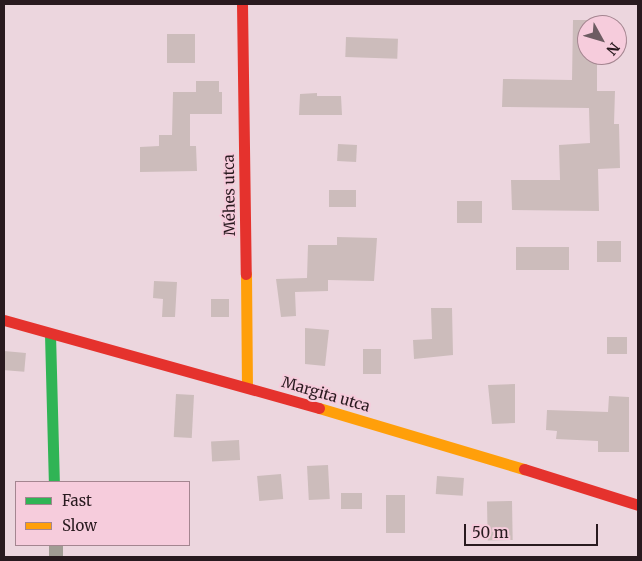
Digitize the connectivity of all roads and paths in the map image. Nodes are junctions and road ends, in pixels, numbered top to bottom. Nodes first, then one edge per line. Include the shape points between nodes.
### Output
1 (242, 4) edge
2 (4, 320) edge
3 (50, 334) junction
4 (246, 387) junction
5 (54, 481) edge
6 (638, 505) edge

1 - 4 street, Méhes utca
2 - 3 street, Margita utca
3 - 4 street, Margita utca
3 - 5 street
4 - 6 street, Margita utca via 414,434

